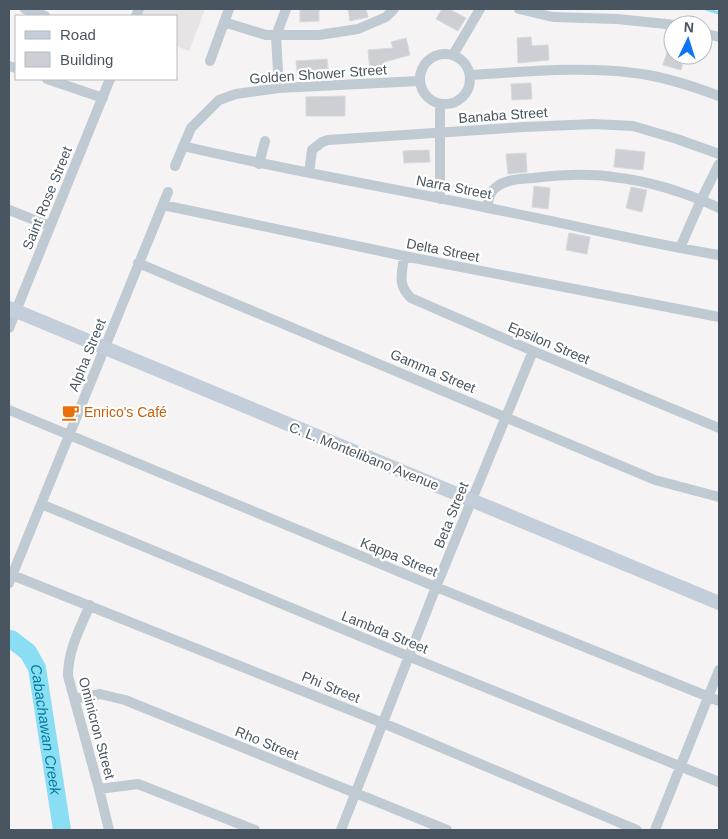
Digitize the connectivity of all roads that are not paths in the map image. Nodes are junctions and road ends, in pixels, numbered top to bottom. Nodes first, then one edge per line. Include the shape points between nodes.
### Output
1 (25, 9) edge
2 (229, 9) edge
3 (286, 9) edge
4 (394, 9) edge
5 (480, 9) edge
6 (519, 9) edge
7 (42, 15) edge
8 (224, 22) junction
9 (663, 24) edge
10 (276, 36) junction
11 (453, 55) junction
12 (210, 61) dead end
13 (470, 75) junction
14 (50, 80) edge
15 (110, 80) edge
16 (419, 81) junction
17 (278, 88) junction
18 (719, 96) edge
19 (103, 98) junction
20 (440, 104) junction
21 (439, 133) junction
22 (265, 141) dead end
23 (183, 146) junction
24 (719, 154) edge
25 (260, 164) junction
26 (719, 164) edge
27 (175, 166) dead end
28 (309, 173) junction
29 (168, 192) dead end
30 (440, 198) junction
31 (701, 200) junction
32 (163, 205) junction
33 (487, 207) junction
34 (719, 208) edge
35 (9, 210) edge
36 (50, 226) junction
37 (680, 248) junction
38 (719, 255) edge
39 (404, 256) junction
40 (138, 263) junction
41 (12, 310) edge
42 (719, 317) edge
43 (9, 328) edge
44 (104, 349) junction
45 (533, 351) junction
46 (9, 410) edge
47 (507, 417) junction
48 (719, 428) edge
49 (69, 436) junction
50 (719, 497) edge
51 (472, 500) junction
52 (41, 504) junction
53 (10, 579) edge
54 (436, 587) junction
55 (719, 603) edge
56 (90, 605) junction
57 (410, 657) junction
58 (719, 670) edge
59 (708, 697) junction
60 (76, 699) junction
61 (719, 701) edge
62 (383, 723) junction
63 (680, 767) junction
64 (719, 782) edge
65 (99, 789) junction
66 (354, 794) junction
67 (108, 830) edge
68 (255, 830) edge
69 (340, 830) edge
70 (447, 830) edge
71 (635, 830) edge
72 (655, 830) edge

1 - 7 street
2 - 8 street
3 - 10 street
4 - 10 street via 386,17 358,29 319,35
5 - 11 street
6 - 9 street via 553,17
8 - 10 street
8 - 12 street
10 - 17 street
11 - 13 street via 466,64
11 - 16 street via 434,56 427,61
13 - 18 street via 617,71 659,77
13 - 20 street via 470,83 463,96 456,102
14 - 19 street
15 - 19 street, Saint Rose Street
16 - 17 street, Golden Shower Street
16 - 20 street via 427,97
17 - 23 street, Golden Shower Street via 219,100 191,128
19 - 36 street, Saint Rose Street
20 - 21 street
21 - 24 street, Banaba Street via 584,124 633,126
21 - 28 street, Banaba Street via 328,140 312,150
21 - 30 street
22 - 25 street
23 - 25 street, Narra Street
23 - 27 street
25 - 28 street, Narra Street
26 - 31 street
28 - 30 street, Narra Street
29 - 32 street, Alpha Street
30 - 33 street, Narra Street
31 - 33 street via 612,176 544,176 505,182 491,193
31 - 34 street
31 - 37 street
32 - 39 street, Delta Street
32 - 40 street, Alpha Street
33 - 37 street, Narra Street
35 - 36 street
36 - 41 street, Saint Rose Street
37 - 38 street, Narra Street
39 - 42 street, Delta Street
39 - 45 street, Epsilon Street via 403,290 411,298
40 - 44 street, Alpha Street
40 - 47 street, Gamma Street
41 - 43 street, Saint Rose Street
41 - 44 street, C. L. Montelibano Avenue
44 - 49 street, Alpha Street
44 - 51 street, C. L. Montelibano Avenue
45 - 47 street, Beta Street
45 - 48 street, Epsilon Street
46 - 49 street, Kappa Street
47 - 50 street, Gamma Street via 655,480
47 - 51 street, Beta Street
49 - 52 street, Alpha Street
49 - 54 street, Kappa Street
51 - 54 street, Beta Street
51 - 55 street, C. L. Montelibano Avenue
52 - 53 street, Alpha Street
52 - 57 street, Lambda Street
53 - 56 street, Phi Street
54 - 57 street, Beta Street
54 - 59 street, Kappa Street
56 - 60 street, Ominicron Street via 68,663 68,676
56 - 62 street, Phi Street
57 - 62 street, Beta Street
57 - 63 street, Lambda Street
58 - 59 street
59 - 61 street, Kappa Street
59 - 63 street
60 - 65 street, Ominicron Street
60 - 66 street, Rho Street via 100,694 119,698
62 - 66 street, Beta Street
62 - 71 street, Phi Street
63 - 64 street, Lambda Street
63 - 72 street
65 - 67 street, Ominicron Street
65 - 68 street via 138,784
66 - 69 street, Beta Street
66 - 70 street, Rho Street

